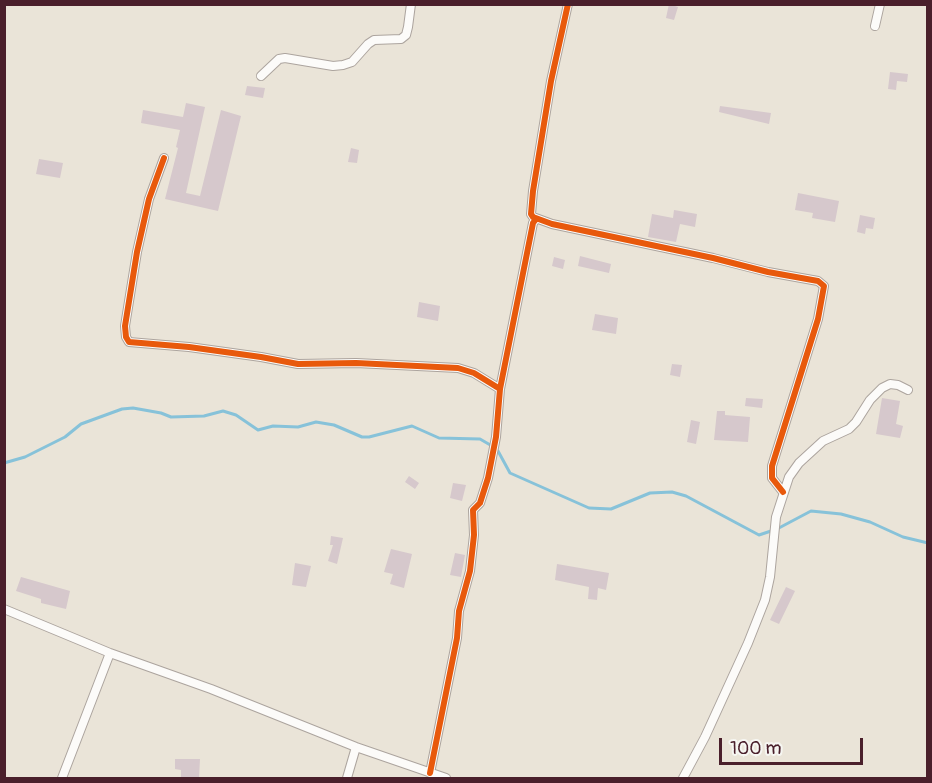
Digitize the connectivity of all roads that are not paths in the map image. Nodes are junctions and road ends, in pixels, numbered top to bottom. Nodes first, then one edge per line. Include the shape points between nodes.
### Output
1 (411, 4) edge
2 (568, 4) edge
3 (880, 4) edge
4 (875, 26) dead end
5 (261, 76) dead end
6 (164, 158) dead end
7 (536, 219) junction
8 (500, 389) junction
9 (908, 390) dead end
10 (783, 492) junction
11 (4, 609) edge
12 (110, 652) junction
13 (356, 747) junction
14 (430, 773) junction
15 (62, 778) edge
16 (347, 778) edge
17 (446, 778) edge
18 (683, 778) edge

1 - 5 street via 408,27 401,39 374,40 352,62 343,65 279,59
2 - 7 street via 533,191 531,214
3 - 4 street
6 - 8 street via 149,199 137,252 125,326 129,342 298,364 458,368
7 - 8 street
7 - 10 street via 823,284 818,319 772,466 772,478
8 - 14 street via 488,478 473,510 470,570
9 - 10 street via 890,384 875,393 849,429 823,441 800,463
10 - 18 street via 765,600
11 - 12 street
12 - 13 street
12 - 15 street
13 - 14 street
13 - 16 street
14 - 17 street

